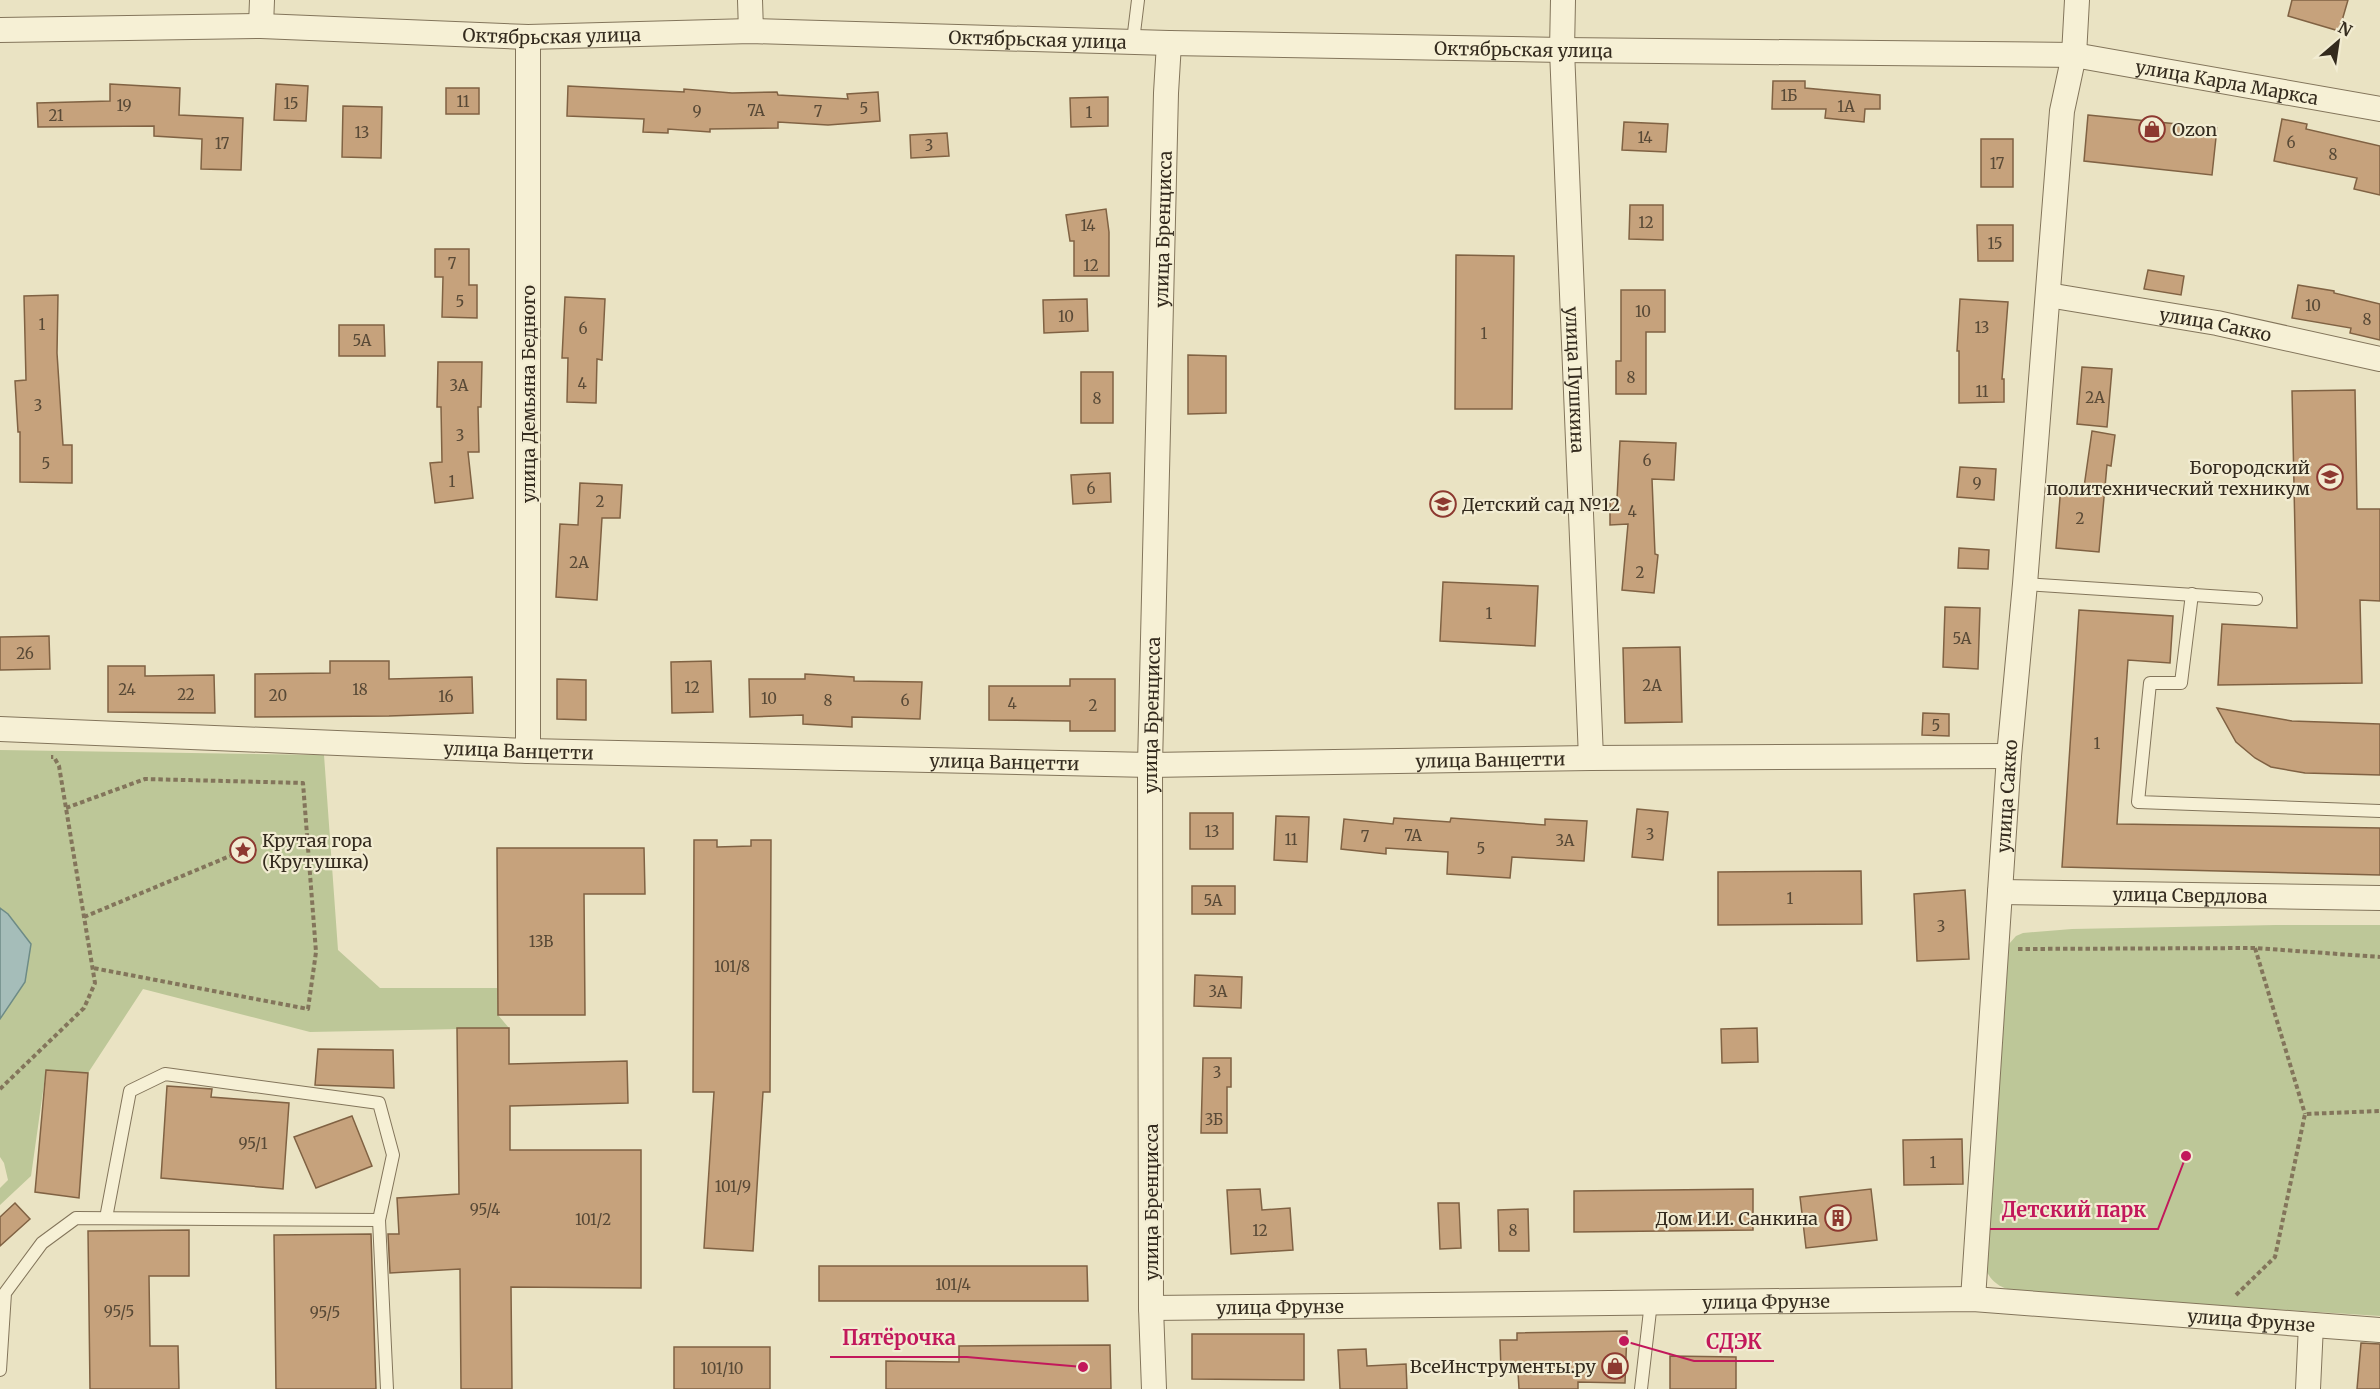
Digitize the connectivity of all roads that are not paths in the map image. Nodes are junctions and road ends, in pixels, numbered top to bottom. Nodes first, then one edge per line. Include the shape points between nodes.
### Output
1 (262, 0) edge
2 (750, 0) edge
3 (1138, 0) edge
4 (1563, 0) edge
5 (2077, 0) edge
6 (261, 26) junction
7 (0, 30) edge
8 (751, 31) junction
9 (528, 37) junction
10 (1133, 40) junction
11 (1169, 43) junction
12 (1562, 50) junction
13 (2074, 55) junction
14 (2380, 109) edge
15 (2048, 296) junction
16 (2380, 359) edge
17 (2025, 584) junction
18 (2192, 594) junction
19 (2256, 599) dead end
20 (0, 729) edge
21 (528, 751) junction
22 (2009, 756) junction
23 (1591, 758) junction
24 (1150, 765) junction
25 (2380, 811) edge
26 (2000, 892) junction
27 (2380, 898) edge
28 (106, 1218) junction
29 (379, 1220) junction
30 (2, 1294) edge
31 (1973, 1299) junction
32 (1651, 1302) junction
33 (1151, 1308) junction
34 (2311, 1325) junction
35 (2380, 1329) edge
36 (0, 1370) edge
37 (387, 1389) edge
38 (1154, 1389) edge
39 (1641, 1389) edge
40 (2308, 1389) edge

1 - 6 street
2 - 8 street
3 - 10 lane
4 - 12 street, улица Пушкина
5 - 13 street, улица Сакко
6 - 7 street, Октябрьская улица
6 - 9 street, Октябрьская улица
8 - 9 street, Октябрьская улица
8 - 10 street, Октябрьская улица
9 - 21 street, улица Демьяна Бедного
10 - 11 street, Октябрьская улица
11 - 12 street, Октябрьская улица
11 - 24 street, улица Бренцисса
12 - 13 street, Октябрьская улица
12 - 23 street, улица Пушкина
13 - 14 street, улица Карла Маркса
13 - 15 street, улица Сакко via 2062,111
15 - 16 street, улица Сакко via 2217,323
15 - 17 street, улица Сакко
17 - 18 lane
17 - 22 street, улица Сакко
18 - 19 lane
18 - 25 lane via 2181,682 2150,683 2138,802
20 - 21 street, улица Ванцетти
21 - 24 street, улица Ванцетти
22 - 23 street, улица Ванцетти
22 - 26 street, улица Сакко
23 - 24 street, улица Ванцетти
24 - 33 street, улица Бренцисса
26 - 27 street, улица Свердлова
26 - 31 street, улица Сакко
28 - 29 lane
28 - 29 lane via 130,1091 165,1074 379,1103 393,1155
28 - 30 lane via 76,1218 42,1243
29 - 37 lane
30 - 36 lane
31 - 32 street, улица Фрунзе
31 - 34 street, улица Фрунзе
32 - 33 street, улица Фрунзе
32 - 39 lane
33 - 38 street, улица Бренцисса
34 - 35 street, улица Фрунзе
34 - 40 street

